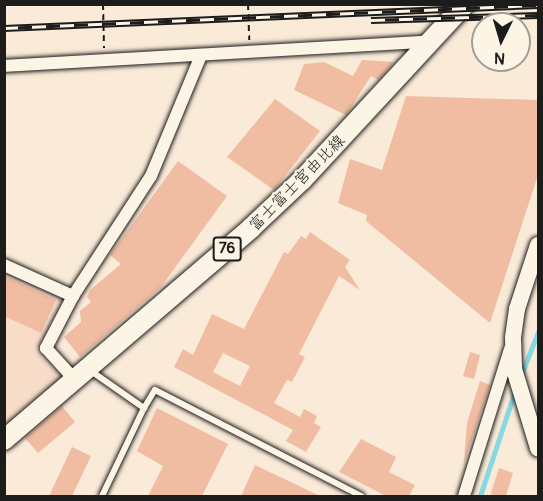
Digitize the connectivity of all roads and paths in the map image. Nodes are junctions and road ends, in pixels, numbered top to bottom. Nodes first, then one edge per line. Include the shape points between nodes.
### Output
1 (103, 4) edge
2 (248, 4) edge
3 (465, 4) edge
4 (434, 40) junction
5 (250, 52) junction
6 (201, 55) junction
7 (105, 60) junction
8 (4, 66) edge
9 (538, 245) edge
10 (4, 265) edge
11 (73, 296) junction
12 (513, 338) junction
13 (81, 375) junction
14 (144, 408) junction
15 (4, 440) edge
16 (538, 448) edge
17 (102, 496) edge
18 (361, 496) edge
19 (464, 496) edge

1 - 7 path
2 - 5 path
3 - 4 main road, 富士富士宮由比線 / 76
4 - 5 street
4 - 13 main road, 富士富士宮由比線 / 76 via 294,188
5 - 6 street
6 - 7 street
6 - 11 street via 151,176
7 - 8 street
9 - 12 main road via 517,309
10 - 11 street
11 - 13 street via 45,348
12 - 16 main road via 514,369
12 - 19 street
13 - 14 lane
13 - 15 main road, 富士富士宮由比線 / 76
14 - 17 lane
14 - 18 lane via 155,390

